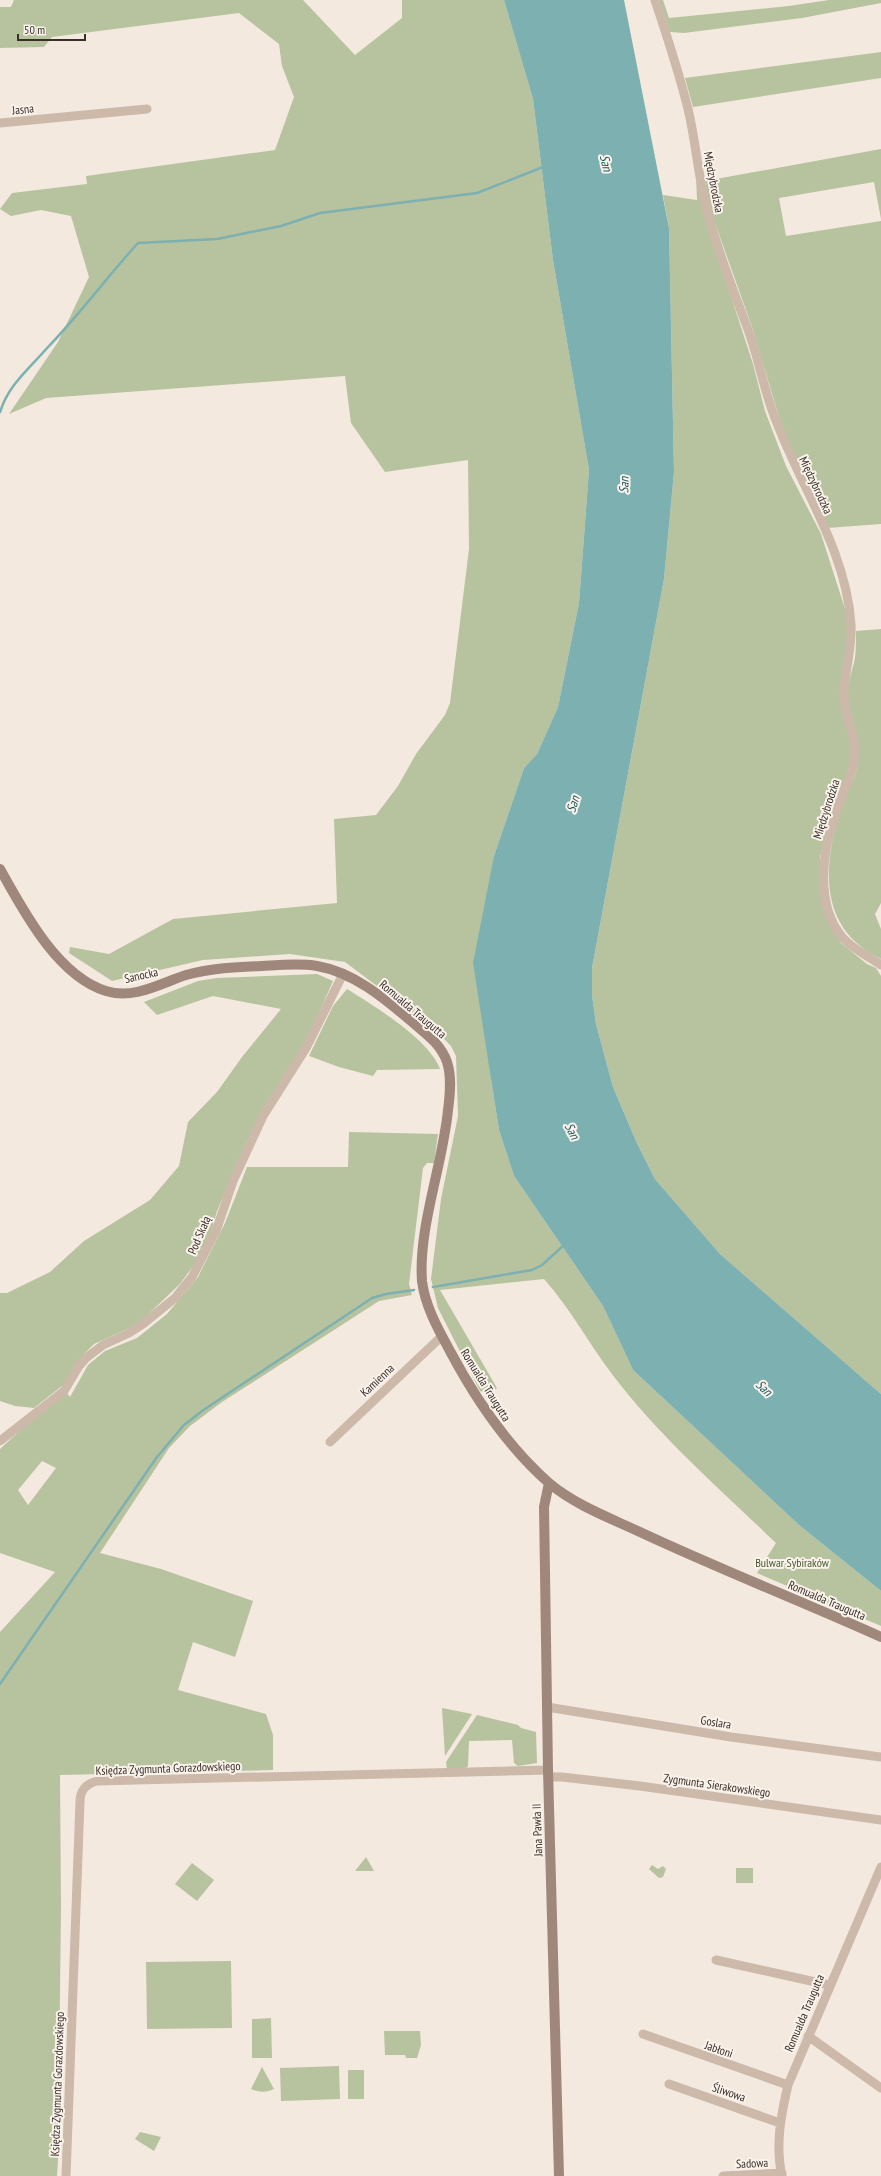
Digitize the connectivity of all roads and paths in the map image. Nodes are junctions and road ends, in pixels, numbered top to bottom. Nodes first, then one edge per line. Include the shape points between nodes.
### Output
1 (655, 0) edge
2 (147, 109) dead end
3 (0, 123) edge
4 (0, 868) edge
5 (881, 965) edge
6 (343, 974) junction
7 (442, 1336) junction
8 (0, 1441) edge
9 (330, 1442) dead end
10 (549, 1483) junction
11 (881, 1637) edge
12 (547, 1707) junction
13 (881, 1757) edge
14 (548, 1774) junction
15 (881, 1820) edge
16 (881, 1867) edge
17 (716, 1960) dead end
18 (829, 1986) junction
19 (643, 2034) dead end
20 (808, 2036) junction
21 (669, 2084) dead end
22 (788, 2085) junction
23 (881, 2088) edge
24 (780, 2122) junction
25 (782, 2175) edge
26 (66, 2176) edge
27 (559, 2176) edge
28 (723, 2176) edge

1 - 5 street, Międzybrodzka via 688,107 703,196 715,237 753,344 764,387 780,432 824,529 844,582 852,638 844,696 855,752 852,769 828,838 824,861 825,887 832,920 842,937
2 - 3 street, Jasna
4 - 6 street, Sanocka via 29,921 42,939 72,970 106,991 136,992 190,974 221,968 302,964 321,966
6 - 7 street, Romualda Traugutta via 379,995 408,1018 436,1042 447,1060 450,1086 447,1126 422,1263 425,1296
6 - 8 street, Pod Skałą via 306,1048 263,1116 233,1181 216,1231 192,1277 175,1298 143,1324 90,1354 60,1395
7 - 9 street, Kamienna
7 - 10 street, Romualda Traugutta via 486,1412 512,1445
10 - 11 street, Romualda Traugutta via 579,1502 670,1546
10 - 12 street, Jana Pawła II via 544,1507
12 - 13 street, Goslara via 732,1737
12 - 14 street, Jana Pawła II
14 - 15 street, Zygmunta Sierakowskiego
14 - 26 street, Księdza Zygmunta Gorazdowskiego via 97,1781 84,1787 80,1798
14 - 27 street, Jana Pawła II
16 - 18 street, Romualda Traugutta
17 - 18 street
18 - 20 street, Romualda Traugutta
19 - 22 street, Jabłoni
20 - 22 street, Romualda Traugutta
20 - 23 street
21 - 24 street, Śliwowa
22 - 24 street, Romualda Traugutta
24 - 25 street, Romualda Traugutta via 779,2159
25 - 28 street, Sadowa

